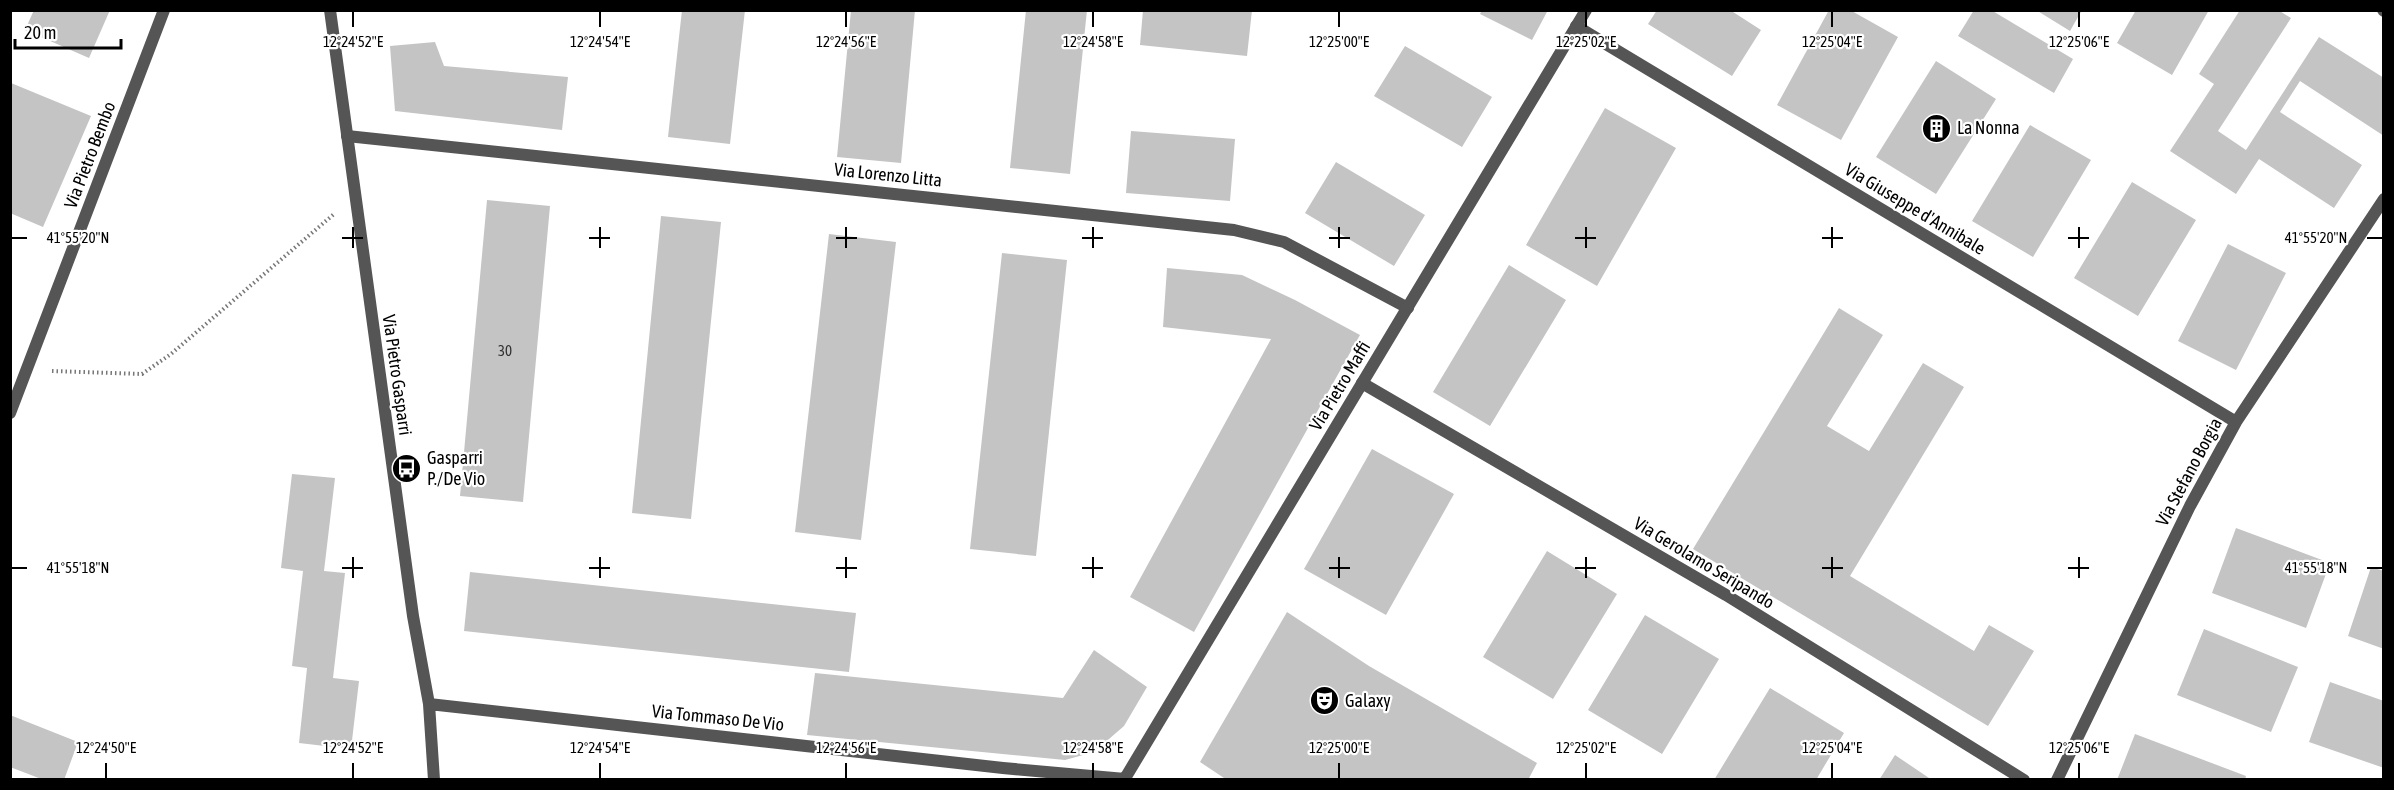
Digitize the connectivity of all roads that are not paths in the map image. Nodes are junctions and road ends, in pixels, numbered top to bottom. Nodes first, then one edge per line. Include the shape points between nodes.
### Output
1 (164, 10) edge
2 (330, 10) edge
3 (1586, 10) edge
4 (1576, 26) junction
5 (347, 136) junction
6 (2384, 199) edge
7 (1408, 308) junction
8 (1362, 383) junction
9 (14, 392) edge
10 (10, 413) edge
11 (2236, 422) junction
12 (429, 704) junction
13 (1005, 774) edge
14 (1124, 779) edge
15 (434, 780) edge
16 (2024, 780) edge
17 (2057, 780) edge

1 - 9 street, Via Pietro Bembo via 27,370
2 - 5 street, Via Pietro Gasparri
3 - 4 street, Via Pietro Maffi
4 - 7 street, Via Pietro Maffi
4 - 11 street, Via Giuseppe d'Annibale
5 - 7 street, Via Lorenzo Litta via 1234,230 1284,242
5 - 12 street, Via Pietro Gasparri via 413,616
6 - 11 street, Via Stefano Borgia
7 - 8 street, Via Pietro Maffi
8 - 14 street, Via Pietro Maffi
8 - 16 street, Via Gerolamo Seripando via 1726,596
9 - 10 street, Via Pietro Bembo
11 - 17 street, Via Stefano Borgia via 2190,506
12 - 13 street, Via Tommaso De Vio
12 - 15 street, Via Pietro Gasparri
13 - 14 street, Via Tommaso De Vio

